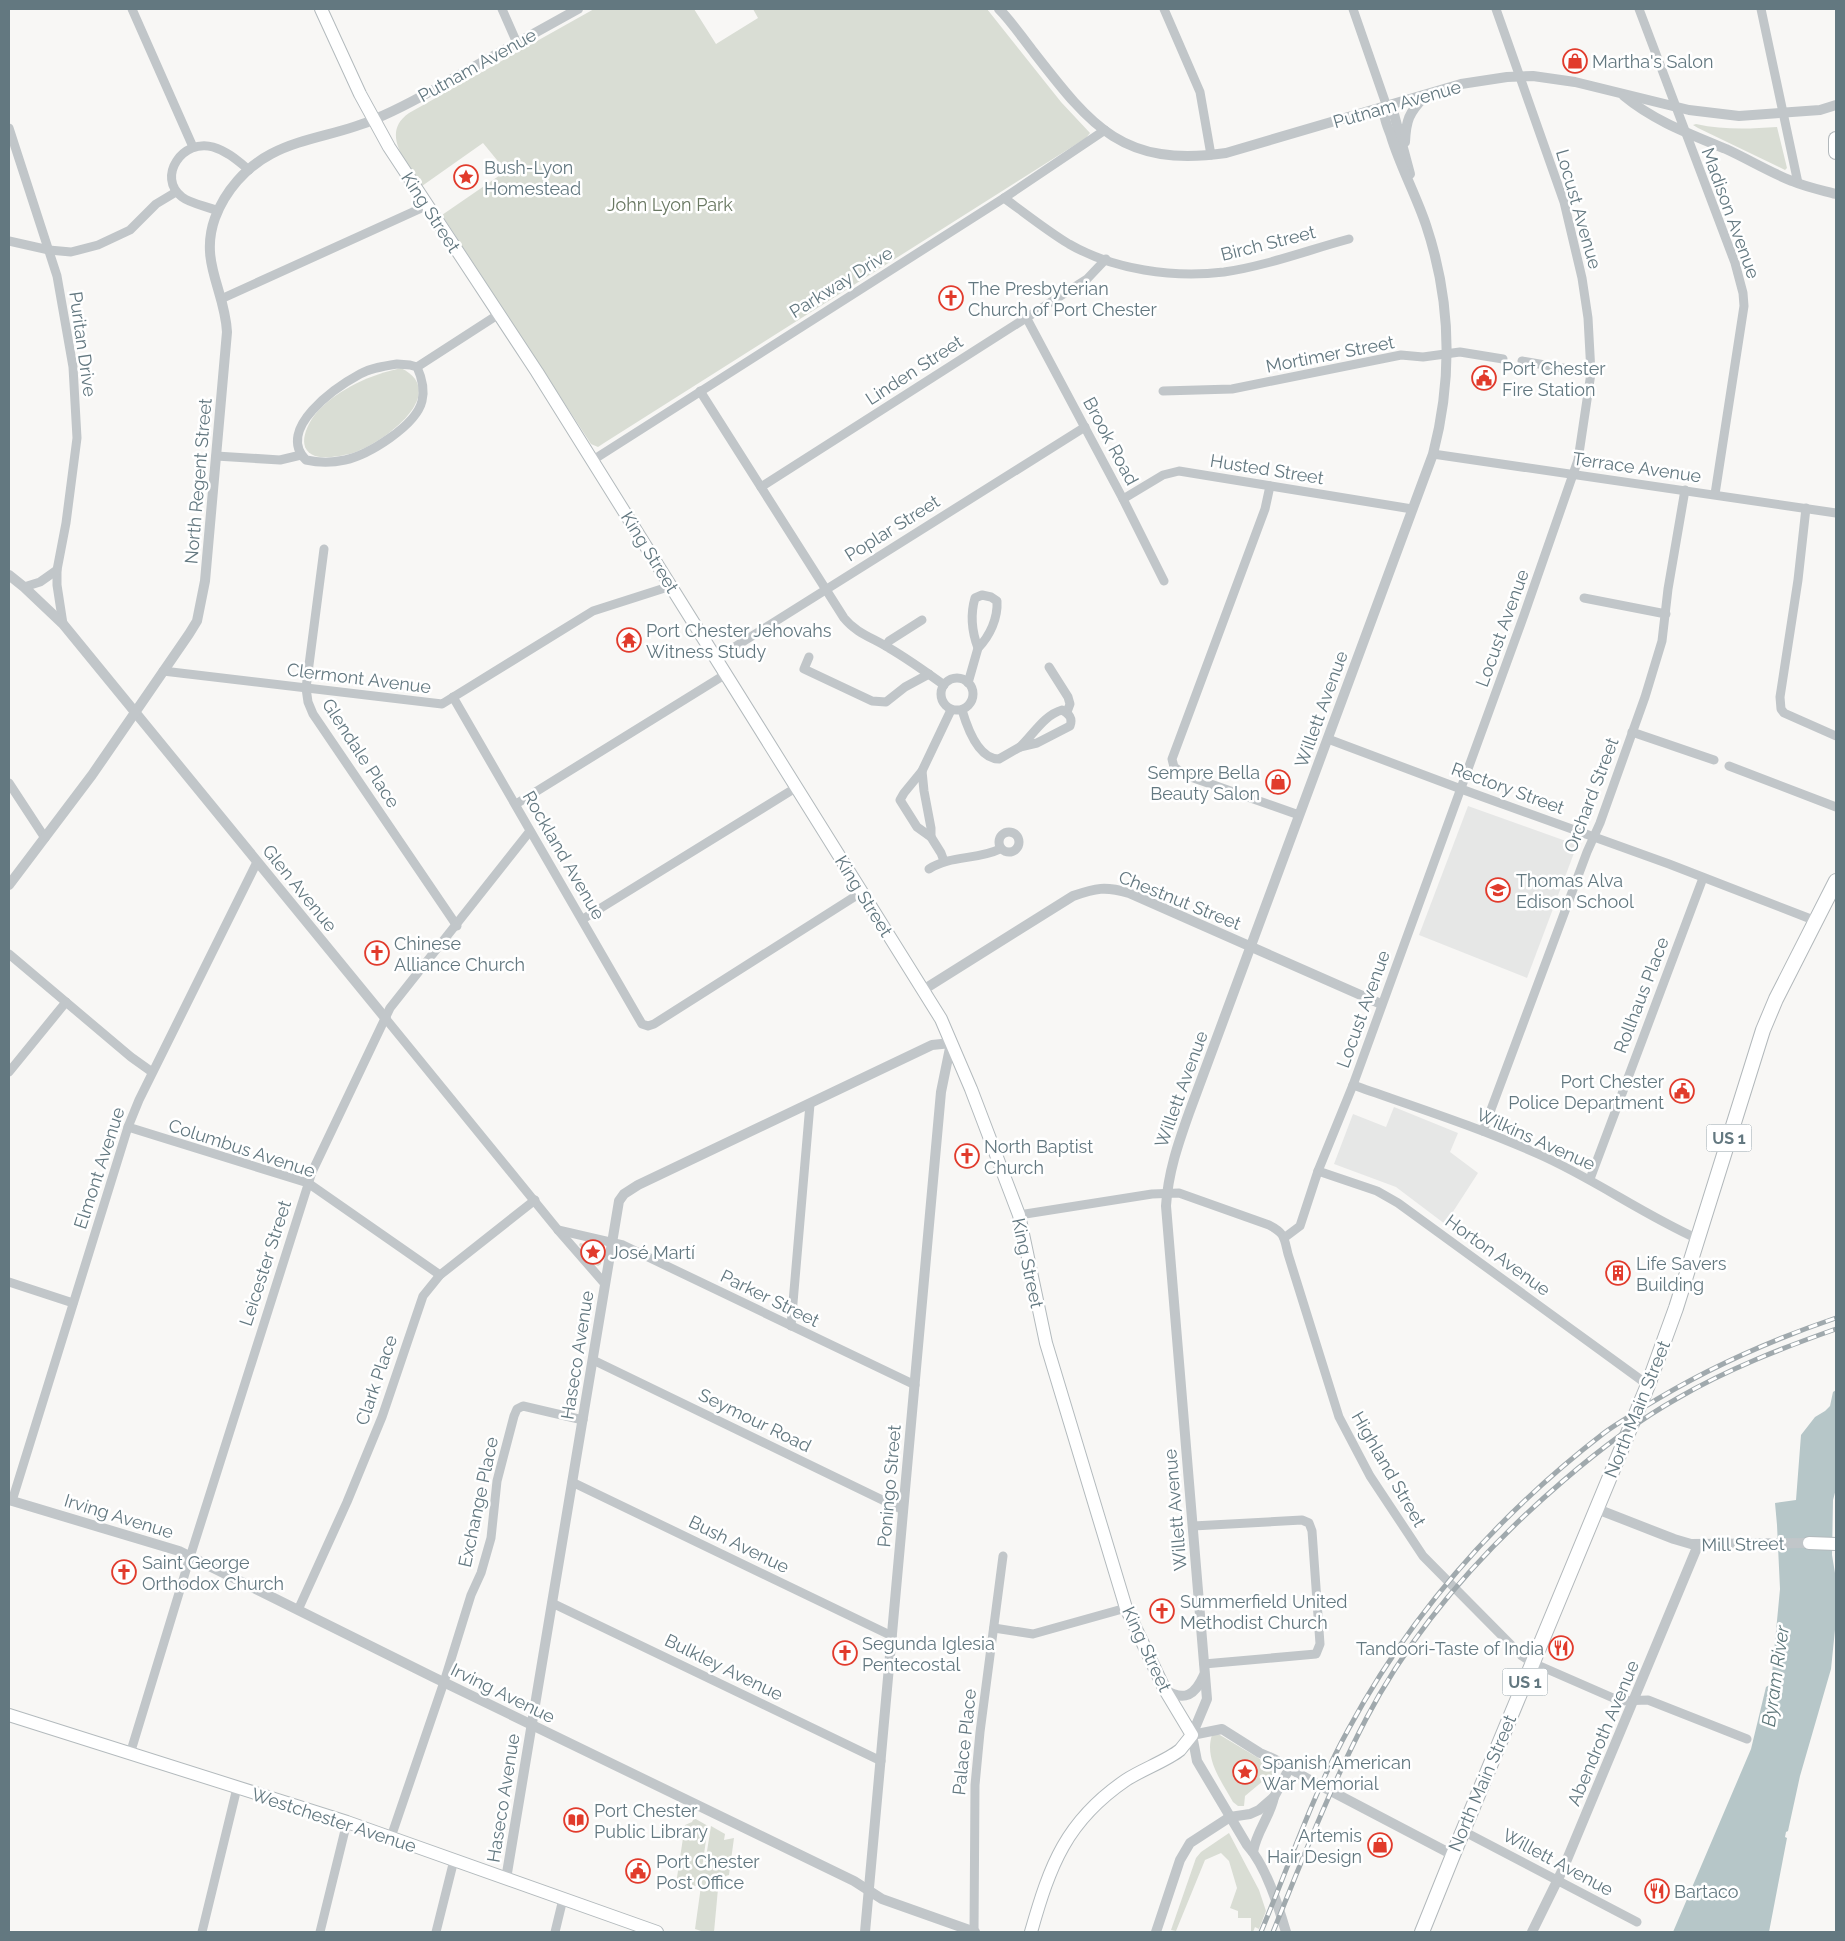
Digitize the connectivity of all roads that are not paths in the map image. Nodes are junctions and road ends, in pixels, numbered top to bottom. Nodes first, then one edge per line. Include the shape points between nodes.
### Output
1 (132, 9) edge
2 (321, 9) edge
3 (502, 9) edge
4 (578, 9) edge
5 (999, 9) edge
6 (1164, 9) edge
7 (1353, 9) edge
8 (1496, 9) edge
9 (1639, 9) edge
10 (1761, 9) edge
11 (518, 43) junction
12 (1519, 77) junction
13 (1621, 94) junction
14 (1425, 95) junction
15 (1836, 105) edge
16 (1387, 107) junction
17 (1675, 107) junction
18 (1783, 113) junction
19 (374, 120) junction
20 (9, 128) edge
21 (1105, 130) junction
22 (1684, 132) junction
23 (1836, 139) edge
24 (193, 147) junction
25 (1404, 148) junction
26 (1836, 152) edge
27 (1211, 155) junction
28 (249, 170) junction
29 (1798, 183) junction
30 (176, 192) junction
31 (1836, 194) edge
32 (1004, 198) junction
33 (1416, 199) junction
34 (426, 206) junction
35 (218, 211) junction
36 (1349, 238) dead end
37 (9, 242) edge
38 (49, 250) junction
39 (1106, 259) junction
40 (221, 299) junction
41 (499, 314) junction
42 (1026, 317) junction
43 (1447, 354) junction
44 (1503, 359) dead end
45 (1522, 361) dead end
46 (417, 367) junction
47 (1591, 373) junction
48 (700, 391) junction
49 (1163, 391) dead end
50 (1085, 427) junction
51 (1433, 454) junction
52 (301, 455) junction
53 (216, 456) junction
54 (592, 460) junction
55 (1574, 474) junction
56 (1270, 486) junction
57 (761, 487) junction
58 (1685, 490) junction
59 (1715, 494) junction
60 (1123, 499) junction
61 (1806, 508) junction
62 (1412, 509) junction
63 (1836, 513) edge
64 (324, 549) dead end
65 (57, 570) junction
66 (9, 575) edge
67 (1164, 581) dead end
68 (24, 586) junction
69 (671, 586) junction
70 (826, 588) junction
71 (1584, 598) dead end
72 (1666, 614) junction
73 (922, 620) dead end
74 (63, 624) junction
75 (886, 646) junction
76 (978, 648) junction
77 (809, 657) dead end
78 (717, 658) junction
79 (1049, 667) dead end
80 (163, 671) junction
81 (726, 674) junction
82 (929, 674) junction
83 (968, 683) junction
84 (944, 685) junction
85 (306, 688) junction
86 (453, 697) junction
87 (951, 710) junction
88 (962, 710) junction
89 (134, 712) junction
90 (1067, 712) junction
91 (1632, 732) junction
92 (1836, 736) edge
93 (1328, 738) junction
94 (1020, 747) junction
95 (1714, 760) dead end
96 (1729, 766) dead end
97 (922, 771) junction
98 (9, 783) edge
99 (797, 787) junction
100 (1460, 789) junction
101 (516, 804) junction
102 (1836, 807) edge
103 (1299, 815) junction
104 (530, 831) junction
105 (930, 837) junction
106 (1593, 837) junction
107 (45, 838) junction
108 (1000, 849) dead end
109 (944, 861) junction
110 (257, 862) junction
111 (929, 869) dead end
112 (1703, 878) junction
113 (1836, 881) edge
114 (9, 885) edge
115 (862, 892) junction
116 (582, 920) junction
117 (1816, 921) junction
118 (457, 926) junction
119 (1251, 946) junction
120 (9, 954) edge
121 (923, 990) junction
122 (66, 1002) junction
123 (1381, 1004) junction
124 (386, 1019) junction
125 (951, 1043) junction
126 (9, 1072) edge
127 (152, 1072) junction
128 (1353, 1085) junction
129 (810, 1104) junction
130 (128, 1127) junction
131 (1483, 1131) junction
132 (1318, 1171) junction
133 (1590, 1180) junction
134 (308, 1183) junction
135 (1167, 1194) junction
136 (535, 1200) junction
137 (1019, 1214) junction
138 (558, 1230) junction
139 (1284, 1238) junction
140 (1698, 1239) junction
141 (611, 1242) junction
142 (440, 1275) junction
143 (9, 1282) edge
144 (605, 1284) junction
145 (73, 1303) junction
146 (791, 1326) junction
147 (593, 1360) junction
148 (914, 1385) junction
149 (1648, 1385) junction
150 (583, 1420) junction
151 (572, 1482) junction
152 (10, 1500) edge
153 (1597, 1509) junction
154 (903, 1510) junction
155 (1193, 1526) junction
156 (1810, 1543) joint
157 (1836, 1544) edge
158 (1698, 1545) junction
159 (1003, 1556) dead end
160 (190, 1557) junction
161 (552, 1603) junction
162 (1126, 1608) junction
163 (298, 1610) junction
164 (994, 1628) junction
165 (892, 1636) junction
166 (1533, 1663) junction
167 (1204, 1669) junction
168 (444, 1682) junction
169 (1165, 1690) junction
170 (1634, 1701) junction
171 (9, 1715) edge
172 (531, 1725) junction
173 (1192, 1735) junction
174 (1747, 1739) dead end
175 (130, 1754) junction
176 (881, 1762) junction
177 (1290, 1767) junction
178 (237, 1788) junction
179 (1274, 1797) junction
180 (1230, 1817) junction
181 (347, 1822) junction
182 (1463, 1831) junction
183 (391, 1837) junction
184 (1253, 1852) junction
185 (1453, 1855) junction
186 (454, 1860) junction
187 (506, 1879) junction
188 (1558, 1881) junction
189 (869, 1891) junction
190 (563, 1899) junction
191 (1637, 1922) dead end
192 (202, 1932) edge
193 (320, 1932) edge
194 (436, 1932) edge
195 (555, 1932) edge
196 (657, 1932) edge
197 (866, 1932) edge
198 (975, 1932) edge
199 (1031, 1932) edge
200 (1156, 1932) edge
201 (1286, 1932) edge
202 (1422, 1932) edge
203 (1532, 1932) edge

1 - 24 street
2 - 19 main road, King Street
3 - 11 street
4 - 11 street, Putnam Avenue
5 - 21 street, Putnam Avenue via 1084,114
6 - 27 street via 1200,92
7 - 16 street, Willett Avenue
8 - 12 street, Locust Avenue
9 - 17 street, Madison Avenue
10 - 18 street
11 - 19 street, Putnam Avenue
12 - 13 street, Putnam Avenue via 1575,82
12 - 14 street, Putnam Avenue via 1480,80
12 - 47 street, Locust Avenue via 1572,230 1588,318
13 - 17 street
13 - 22 street, Putnam Avenue via 1640,109
14 - 16 street, Putnam Avenue
14 - 25 street via 1409,116
15 - 18 street via 1820,110
16 - 25 street, Willett Avenue via 1394,114
16 - 27 street, Putnam Avenue
16 - 33 street, Willett Avenue via 1385,117 1395,150
17 - 18 street via 1740,116
17 - 22 street, Madison Avenue
18 - 29 street
19 - 28 street, North Regent Street via 292,145 271,154
19 - 34 main road, King Street via 388,148
20 - 38 street, Puritan Drive
21 - 27 street, Putnam Avenue via 1122,142 1158,154
21 - 32 street, Parkway Drive
22 - 29 street, Putnam Avenue
22 - 59 street, Madison Avenue via 1735,263 1743,292 1742,326
23 - 26 main road
24 - 28 street via 211,146 232,156
24 - 30 street via 181,154 174,164 172,184
25 - 33 street, Willett Avenue
28 - 35 street, North Regent Street via 230,188
29 - 31 street, Putnam Avenue
30 - 35 street
30 - 38 street via 156,204 130,230 114,239 78,250
32 - 39 street, Birch Street via 1070,244
32 - 48 street, Parkway Drive
33 - 43 street, Willett Avenue via 1442,286
34 - 40 street
34 - 41 main road, King Street
35 - 40 street, North Regent Street via 211,232 210,264
36 - 39 street, Birch Street via 1224,272 1181,274 1125,266
37 - 38 street
38 - 65 street, Puritan Drive via 72,359 77,438
39 - 42 street, Linden Street via 1087,279
40 - 53 street, North Regent Street via 227,332
41 - 46 street
41 - 54 main road, King Street
42 - 50 street, Brook Road
42 - 57 street, Linden Street
43 - 44 street, Mortimer Street via 1460,352
43 - 49 street, Mortimer Street via 1387,357 1232,389
43 - 51 street, Willett Avenue via 1442,410
45 - 47 street
46 - 52 street via 410,364 381,367 360,374 329,394 317,404 299,432
46 - 52 street via 423,389 420,406 411,420 386,440 346,460 315,462
47 - 55 street, Locust Avenue
48 - 54 street, Parkway Drive
48 - 57 street
50 - 60 street, Brook Road
50 - 70 street, Poplar Street
51 - 55 street, Terrace Avenue
51 - 62 street, Willett Avenue
52 - 53 street via 280,460
53 - 80 street, North Regent Street via 201,605 196,621
54 - 69 main road, King Street
55 - 58 street, Terrace Avenue
55 - 100 street, Locust Avenue
56 - 60 street, Husted Street via 1179,471 1163,475
56 - 62 street, Husted Street
56 - 103 street via 1173,752 1173,765 1185,775
57 - 70 street
58 - 59 street, Terrace Avenue
58 - 72 street, Orchard Street
59 - 61 street, Terrace Avenue
60 - 67 street, Brook Road
61 - 63 street, Terrace Avenue
61 - 92 street via 1780,709
62 - 93 street, Willett Avenue
64 - 85 street, Glendale Place
65 - 68 street via 40,582
65 - 74 street, Puritan Drive
66 - 68 street, Glen Avenue
68 - 74 street, Glen Avenue
69 - 78 main road, King Street
69 - 86 street, Clermont Avenue via 593,611
70 - 75 street via 851,626
70 - 78 street, Poplar Street
71 - 72 street
72 - 91 street, Orchard Street via 1662,641
73 - 75 street
74 - 89 street, Glen Avenue
75 - 82 street
76 - 76 street via 990,631 997,607 997,601 991,596 974,598 973,634
76 - 83 street
77 - 82 street via 804,669 872,701 886,702
78 - 81 main road, King Street
79 - 90 street via 1068,697
80 - 85 street, Clermont Avenue
80 - 89 street, North Regent Street
81 - 99 main road, King Street
81 - 101 street
82 - 84 street
83 - 84 street via 958,678
83 - 88 street via 973,697
84 - 87 street via 941,697
85 - 86 street, Clermont Avenue via 442,704
85 - 118 street, Glendale Place via 313,714
86 - 101 street, Rockland Avenue
87 - 88 street
87 - 97 street
88 - 94 street via 966,725 988,757 999,759
89 - 107 street, North Regent Street
89 - 110 street, Glen Avenue
90 - 94 street via 1056,712
90 - 94 street via 1072,721 1066,729
91 - 95 street
91 - 106 street, Orchard Street
93 - 100 street, Rectory Street
93 - 103 street, Willett Avenue
96 - 102 street
97 - 105 street
97 - 105 street via 900,800 917,827
98 - 107 street
99 - 115 main road, King Street
99 - 116 street
100 - 106 street, Rectory Street
100 - 123 street, Locust Avenue
101 - 104 street, Rockland Avenue
103 - 119 street, Willett Avenue
104 - 116 street, Rockland Avenue
104 - 118 street, Leicester Street
105 - 109 street
106 - 112 street, Rectory Street
106 - 131 street, Orchard Street
107 - 114 street, North Regent Street
108 - 109 street
109 - 111 street
110 - 124 street, Glen Avenue
110 - 127 street, Elmont Avenue
112 - 117 street, Rectory Street
112 - 133 street, Rollhaus Place
113 - 117 main road, North Main Street / US 1
115 - 116 street, Rockland Avenue via 648,1026 637,1019
115 - 121 main road, King Street
117 - 140 main road, North Main Street / US 1 via 1763,1030
118 - 124 street, Leicester Street via 390,1008
119 - 121 street, Chestnut Street via 1129,893 1110,887 1094,888 1073,896
119 - 123 street, Chestnut Street
119 - 135 street, Willett Avenue via 1173,1158
120 - 122 street
121 - 125 main road, King Street
122 - 126 street
122 - 127 street
123 - 128 street, Locust Avenue
124 - 134 street, Leicester Street
124 - 136 street, Glen Avenue
125 - 129 street, Haseco Avenue via 932,1045
125 - 137 main road, King Street
125 - 148 street, Poningo Street via 941,1092
127 - 130 street, Elmont Avenue
128 - 131 street, Wilkins Avenue
128 - 132 street, Locust Avenue
129 - 141 street, Haseco Avenue via 624,1194 619,1201
129 - 146 street
130 - 134 street, Columbus Avenue
130 - 145 street, Elmont Avenue
131 - 133 street, Wilkins Avenue
132 - 139 street, Locust Avenue via 1300,1226
132 - 149 street, Horton Avenue via 1377,1191 1398,1203
133 - 140 street, Wilkins Avenue via 1667,1225
134 - 142 street, Columbus Avenue
134 - 160 street, Leicester Street
135 - 137 street
135 - 139 street via 1179,1193 1269,1225 1281,1231
135 - 155 street, Willett Avenue
136 - 138 street, Glen Avenue
136 - 142 street, Clark Place
137 - 162 main road, King Street via 1046,1343
138 - 141 street
138 - 144 street, Glen Avenue
139 - 166 street, Highland Street via 1339,1418 1370,1476 1423,1556 1522,1656
140 - 149 main road, North Main Street / US 1
141 - 144 street, Haseco Avenue
141 - 146 street, Parker Street
142 - 163 street, Clark Place via 423,1296 382,1418
143 - 145 street
144 - 147 street, Haseco Avenue
145 - 152 street, Elmont Avenue
146 - 148 street, Parker Street
147 - 150 street, Haseco Avenue
147 - 154 street, Seymour Road
148 - 154 street, Poningo Street
149 - 153 main road, North Main Street / US 1
150 - 151 street, Haseco Avenue
150 - 168 street, Exchange Place via 523,1406 517,1409 497,1481 491,1538 482,1573 471,1595
151 - 161 street, Haseco Avenue
151 - 165 street, Bush Avenue
152 - 160 street, Irving Avenue
153 - 158 street, Mill Street
153 - 166 main road, North Main Street / US 1
154 - 165 street, Poningo Street
155 - 167 street, Willett Avenue
155 - 167 street via 1302,1520 1311,1526 1320,1644 1316,1654
156 - 157 main road, Mill Street
156 - 158 street, Mill Street
158 - 170 street, Abendroth Avenue
159 - 164 street, Palace Place
160 - 163 street, Irving Avenue
160 - 175 street, Leicester Street
161 - 172 street, Haseco Avenue
161 - 176 street, Bulkley Avenue
162 - 164 street via 1033,1634
162 - 169 main road, King Street
163 - 168 street, Irving Avenue
164 - 198 street, Palace Place via 975,1785
165 - 176 street, Poningo Street
166 - 170 street, Highland Street via 1620,1701
166 - 182 main road, North Main Street / US 1
167 - 169 street via 1200,1685 1191,1694 1179,1696
167 - 173 street, Willett Avenue via 1206,1700
168 - 172 street, Irving Avenue
168 - 183 street, Exchange Place
169 - 173 main road, King Street
170 - 174 street, Highland Street via 1648,1700
170 - 188 street, Abendroth Avenue
171 - 175 main road, Westchester Avenue
172 - 187 street, Haseco Avenue
172 - 189 street, Irving Avenue
173 - 177 street via 1222,1729
173 - 180 street, King Street via 1197,1761
173 - 199 main road via 1179,1751 1144,1769 1104,1796 1072,1830 1052,1866
175 - 178 main road, Westchester Avenue
176 - 189 street, Poningo Street
177 - 179 street
177 - 185 street
178 - 181 main road, Westchester Avenue
178 - 192 street
179 - 180 street via 1259,1810
179 - 184 street via 1271,1812 1256,1837
180 - 184 street, King Street
180 - 200 street via 1195,1839 1187,1848
181 - 183 main road, Westchester Avenue
181 - 193 street
182 - 185 main road, North Main Street / US 1
182 - 188 street, Willett Avenue
183 - 186 main road, Westchester Avenue
184 - 201 street, King Street via 1272,1891
185 - 202 main road, North Main Street / US 1
186 - 187 main road, Westchester Avenue
186 - 194 street
187 - 190 main road, Westchester Avenue
188 - 191 street, Willett Avenue
188 - 203 street, Abendroth Avenue
189 - 197 street, Poningo Street
189 - 198 street, Irving Avenue via 882,1899
190 - 195 street
190 - 196 main road, Westchester Avenue

